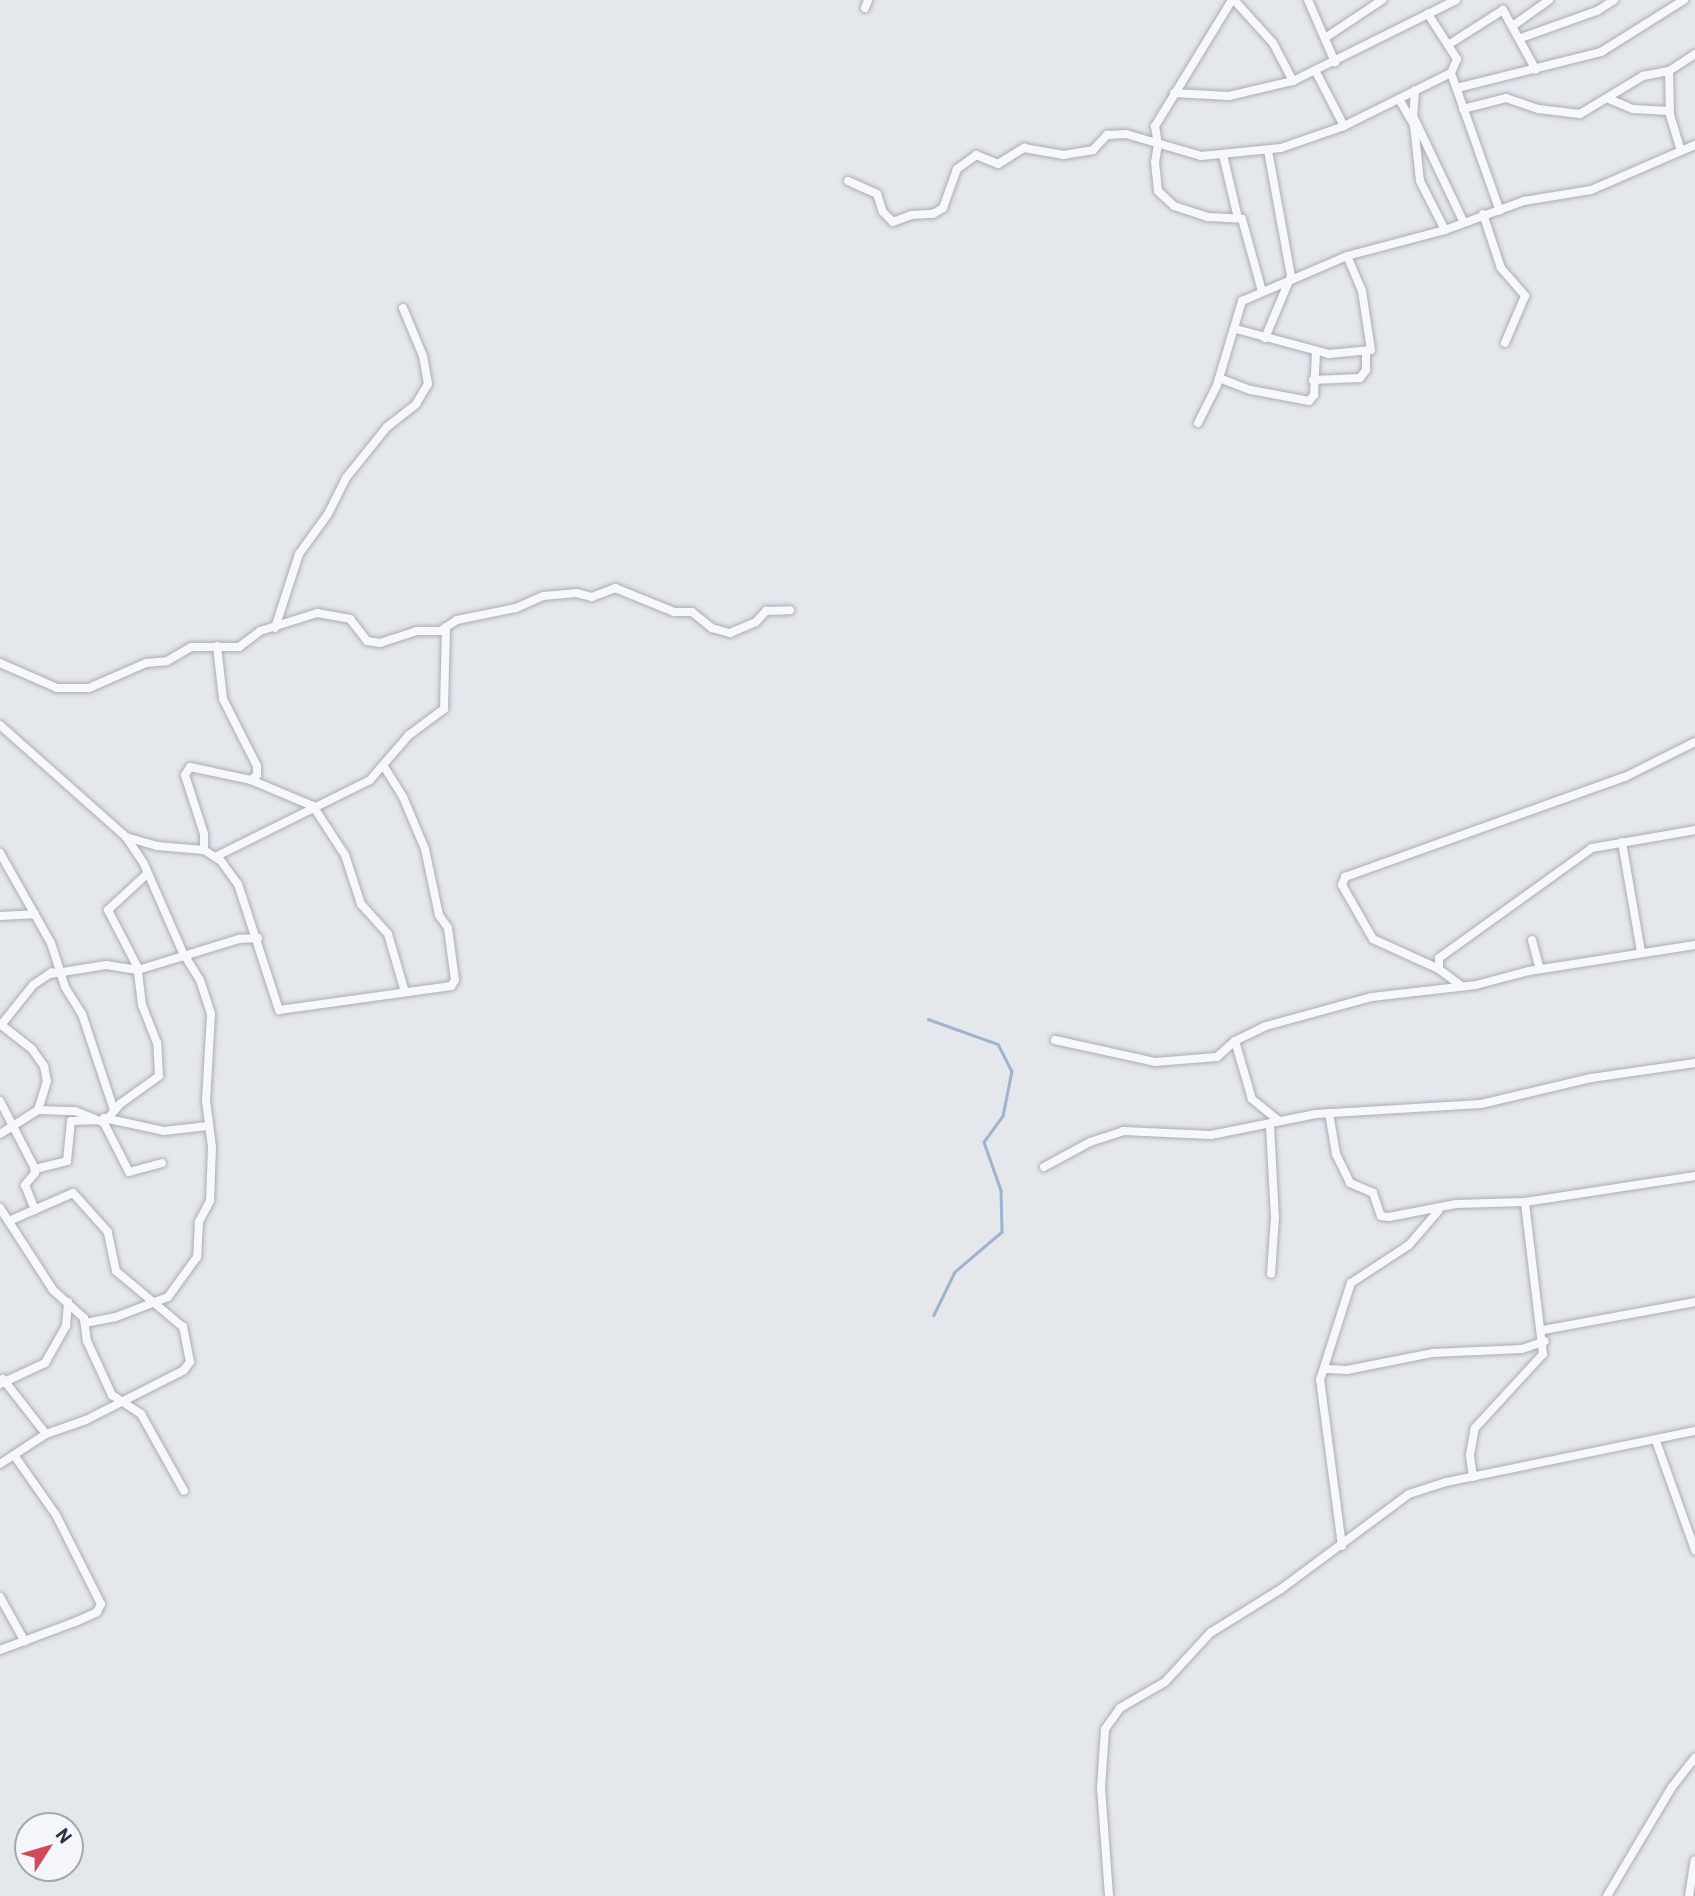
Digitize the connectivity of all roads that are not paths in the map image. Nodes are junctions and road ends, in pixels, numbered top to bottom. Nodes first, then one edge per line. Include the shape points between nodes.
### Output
1 (1233, 0) edge
2 (1307, 0) edge
3 (1382, 0) edge
4 (1455, 0) edge
5 (1549, 0) edge
6 (1614, 0) edge
7 (1683, 0) edge
8 (1428, 14) junction
9 (1514, 25) junction
10 (1325, 38) junction
11 (1521, 38) junction
12 (1448, 45) junction
13 (1695, 54) edge
14 (1335, 62) junction
15 (1536, 70) junction
16 (1669, 71) junction
17 (1316, 72) junction
18 (1451, 74) junction
19 (1293, 81) junction
20 (1457, 88) junction
21 (1415, 90) junction
22 (1174, 93) junction
23 (1399, 99) junction
24 (1608, 99) junction
25 (1464, 109) junction
26 (1669, 111) junction
27 (1344, 126) junction
28 (1158, 144) junction
29 (1695, 145) edge
30 (1681, 150) junction
31 (1268, 151) junction
32 (1223, 155) junction
33 (848, 181) dead end
34 (1500, 211) junction
35 (1483, 214) junction
36 (1238, 218) junction
37 (1462, 222) junction
38 (1445, 230) junction
39 (1347, 256) junction
40 (1291, 276) junction
41 (1262, 291) junction
42 (403, 308) dead end
43 (1236, 329) junction
44 (1265, 338) junction
45 (1505, 343) dead end
46 (1316, 351) junction
47 (1366, 351) junction
48 (1219, 378) junction
49 (1313, 380) junction
50 (1198, 423) dead end
51 (790, 610) dead end
52 (446, 627) junction
53 (275, 628) junction
54 (218, 646) junction
55 (0, 663) edge
56 (0, 725) edge
57 (1695, 742) edge
58 (384, 766) junction
59 (251, 780) junction
60 (313, 806) junction
61 (1695, 831) edge
62 (126, 837) junction
63 (1622, 842) junction
64 (204, 850) junction
65 (217, 856) junction
66 (2, 857) edge
67 (148, 874) junction
68 (35, 914) junction
69 (0, 916) edge
70 (258, 938) junction
71 (1532, 940) dead end
72 (1695, 945) edge
73 (1641, 952) junction
74 (185, 957) junction
75 (58, 963) junction
76 (1438, 969) junction
77 (1540, 969) junction
78 (138, 970) junction
79 (50, 974) junction
80 (61, 975) junction
81 (1461, 985) junction
82 (405, 992) junction
83 (1, 1024) edge
84 (1055, 1040) dead end
85 (1235, 1041) junction
86 (1695, 1063) edge
87 (44, 1098) junction
88 (0, 1101) edge
89 (49, 1107) junction
90 (38, 1110) junction
91 (114, 1110) junction
92 (1329, 1113) junction
93 (106, 1121) junction
94 (1279, 1121) junction
95 (208, 1126) junction
96 (1270, 1126) junction
97 (14, 1127) junction
98 (0, 1134) edge
99 (162, 1163) dead end
100 (1044, 1167) dead end
101 (35, 1169) junction
102 (1695, 1176) edge
103 (1525, 1202) junction
104 (1440, 1209) junction
105 (35, 1210) junction
106 (1, 1212) edge
107 (9, 1221) junction
108 (1271, 1274) dead end
109 (154, 1301) junction
110 (68, 1302) junction
111 (1695, 1302) edge
112 (85, 1323) junction
113 (1543, 1330) junction
114 (1545, 1341) junction
115 (1327, 1369) junction
116 (2, 1381) edge
117 (117, 1402) junction
118 (1695, 1432) edge
119 (46, 1434) junction
120 (1656, 1441) junction
121 (14, 1455) junction
122 (0, 1464) edge
123 (1473, 1477) junction
124 (184, 1491) dead end
125 (1342, 1546) junction
126 (1695, 1550) edge
127 (0, 1597) edge
128 (25, 1642) junction
129 (0, 1650) edge
130 (1695, 1758) edge
131 (1695, 1860) edge
132 (1109, 1896) edge
133 (1608, 1896) edge
134 (1689, 1896) edge

1 - 19 street via 1273,43
1 - 22 street
2 - 10 street
3 - 10 street
4 - 8 street
5 - 9 street
6 - 11 street via 1597,11
7 - 15 street via 1614,46
8 - 12 street
8 - 14 street
9 - 11 street
9 - 12 street via 1501,10
10 - 14 street
11 - 15 street
12 - 18 street via 1457,59
13 - 16 street
14 - 17 street
15 - 20 street
16 - 24 street via 1643,76
16 - 26 street
17 - 19 street
17 - 27 street
18 - 20 street
18 - 21 street
19 - 22 street via 1228,96
20 - 25 street
21 - 23 street
21 - 37 street via 1413,116
22 - 28 street via 1155,126
23 - 27 street
23 - 38 street via 1414,125 1420,181
24 - 25 street via 1572,115 1506,98
24 - 26 street via 1618,99 1633,109
25 - 34 street
26 - 30 street
27 - 31 street
28 - 32 street via 1181,153
28 - 33 street via 1133,135 1110,134 1093,150 1063,155 1024,148 998,164 972,156 957,169 943,208 893,222 883,212 877,194
28 - 36 street via 1158,191 1166,199 1208,217
29 - 30 street
30 - 34 street via 1591,190 1524,201
31 - 32 street
31 - 40 street
32 - 36 street
34 - 35 street
35 - 37 street
35 - 45 street via 1501,268 1525,296
36 - 41 street via 1248,236
37 - 38 street
38 - 39 street
39 - 40 street
39 - 47 street via 1364,299 1372,347
40 - 41 street
40 - 44 street
41 - 43 street via 1241,302
42 - 53 street via 423,356 428,384 416,404 387,426 346,478 328,514 299,554
43 - 44 street via 1269,340
43 - 48 street
44 - 46 street
46 - 47 street via 1342,355
46 - 49 street
47 - 49 street via 1366,370 1360,378
48 - 49 street via 1303,402 1314,394
48 - 50 street
51 - 52 street via 766,611 756,622 730,633 712,628 692,612 674,612 615,588 592,597 576,593 543,596
52 - 53 street via 374,643 342,616 317,613
52 - 58 street via 442,673 447,706 409,734
53 - 54 street via 260,631 239,647
54 - 55 street via 191,647 107,683 70,689
54 - 59 street via 223,699 257,766 257,775
56 - 62 street
57 - 76 street via 1625,777 1345,877 1342,885 1373,939
58 - 60 street via 370,780
58 - 82 street via 409,808 425,849 439,915 448,928 455,980 452,986
59 - 60 street
59 - 64 street via 197,765 185,772
60 - 65 street
60 - 82 street via 345,855 361,904 388,934
61 - 63 street
62 - 64 street via 157,846
62 - 67 street
63 - 73 street
63 - 76 street via 1584,853 1439,958
64 - 65 street
65 - 70 street via 238,884
66 - 68 street
67 - 74 street
67 - 78 street via 108,910
68 - 69 street
68 - 75 street
70 - 74 street via 239,939
70 - 82 street via 279,1010
71 - 77 street
72 - 73 street
73 - 77 street
74 - 78 street
74 - 95 street via 200,980 211,1014
75 - 79 street
75 - 80 street
76 - 81 street
77 - 81 street
78 - 80 street via 106,965
78 - 91 street via 159,1076
79 - 80 street
79 - 83 street via 33,985
80 - 91 street via 82,1014
81 - 85 street via 1322,1008
83 - 87 street via 39,1058 46,1073
84 - 85 street via 1155,1062 1217,1057
85 - 94 street via 1252,1099
86 - 92 street via 1591,1078 1500,1102
87 - 89 street
87 - 90 street
88 - 97 street
89 - 90 street
89 - 93 street
90 - 97 street
91 - 93 street
92 - 94 street
92 - 104 street via 1336,1154 1350,1183 1373,1194 1381,1216
93 - 95 street via 164,1131
93 - 99 street via 129,1172
93 - 101 street via 71,1121 67,1161
94 - 96 street
95 - 109 street via 210,1201 199,1222 199,1254 171,1294
96 - 100 street via 1211,1135 1123,1131 1090,1142
96 - 108 street via 1275,1217
97 - 98 street
97 - 101 street
101 - 105 street via 25,1182
102 - 103 street
103 - 104 street
103 - 113 street
104 - 115 street via 1409,1245 1351,1283
105 - 107 street
105 - 109 street via 73,1192 108,1233 116,1271
106 - 107 street
107 - 110 street via 53,1290
109 - 112 street via 116,1317
109 - 117 street via 183,1327 190,1362 184,1370
110 - 112 street
110 - 116 street via 66,1326 45,1363
111 - 113 street
112 - 117 street via 87,1341
113 - 114 street
114 - 115 street via 1522,1349 1433,1353 1347,1370
114 - 123 street via 1541,1360 1475,1428 1470,1455
115 - 125 street via 1318,1393
116 - 119 street
117 - 119 street
117 - 124 street via 142,1415
118 - 120 street
119 - 121 street
120 - 123 street
120 - 126 street
121 - 122 street
121 - 128 street via 56,1515 102,1604 97,1612
123 - 125 street via 1396,1500
125 - 132 street via 1210,1633 1165,1682 1112,1715 1105,1729 1101,1788
127 - 128 street
128 - 129 street
130 - 133 street via 1672,1787
131 - 134 street

